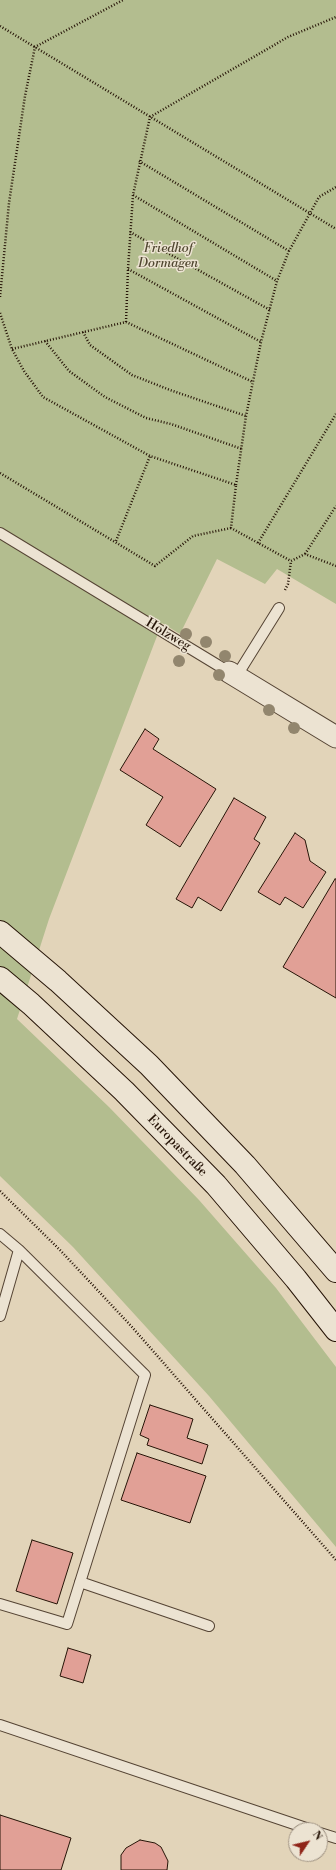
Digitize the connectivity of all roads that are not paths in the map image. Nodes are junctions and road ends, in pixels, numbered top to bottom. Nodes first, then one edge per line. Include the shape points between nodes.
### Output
1 (0, 533) edge
2 (279, 608) road end
3 (232, 674) junction
4 (336, 737) edge
5 (0, 932) edge
6 (0, 978) edge
7 (0, 1234) edge
8 (19, 1250) junction
9 (336, 1271) edge
10 (0, 1316) edge
11 (336, 1330) edge
12 (80, 1582) junction
13 (0, 1604) edge
14 (209, 1626) dead end
15 (0, 1725) edge
16 (288, 1822) edge

1 - 3 lane, Holzweg
2 - 3 lane
3 - 4 street, Holzweg
5 - 9 main road via 58,981 149,1066 245,1166
6 - 11 main road, Europastraße via 124,1091 216,1185
7 - 8 lane
8 - 10 lane
8 - 12 lane via 145,1375
12 - 13 lane via 67,1624
12 - 14 lane
15 - 16 lane

